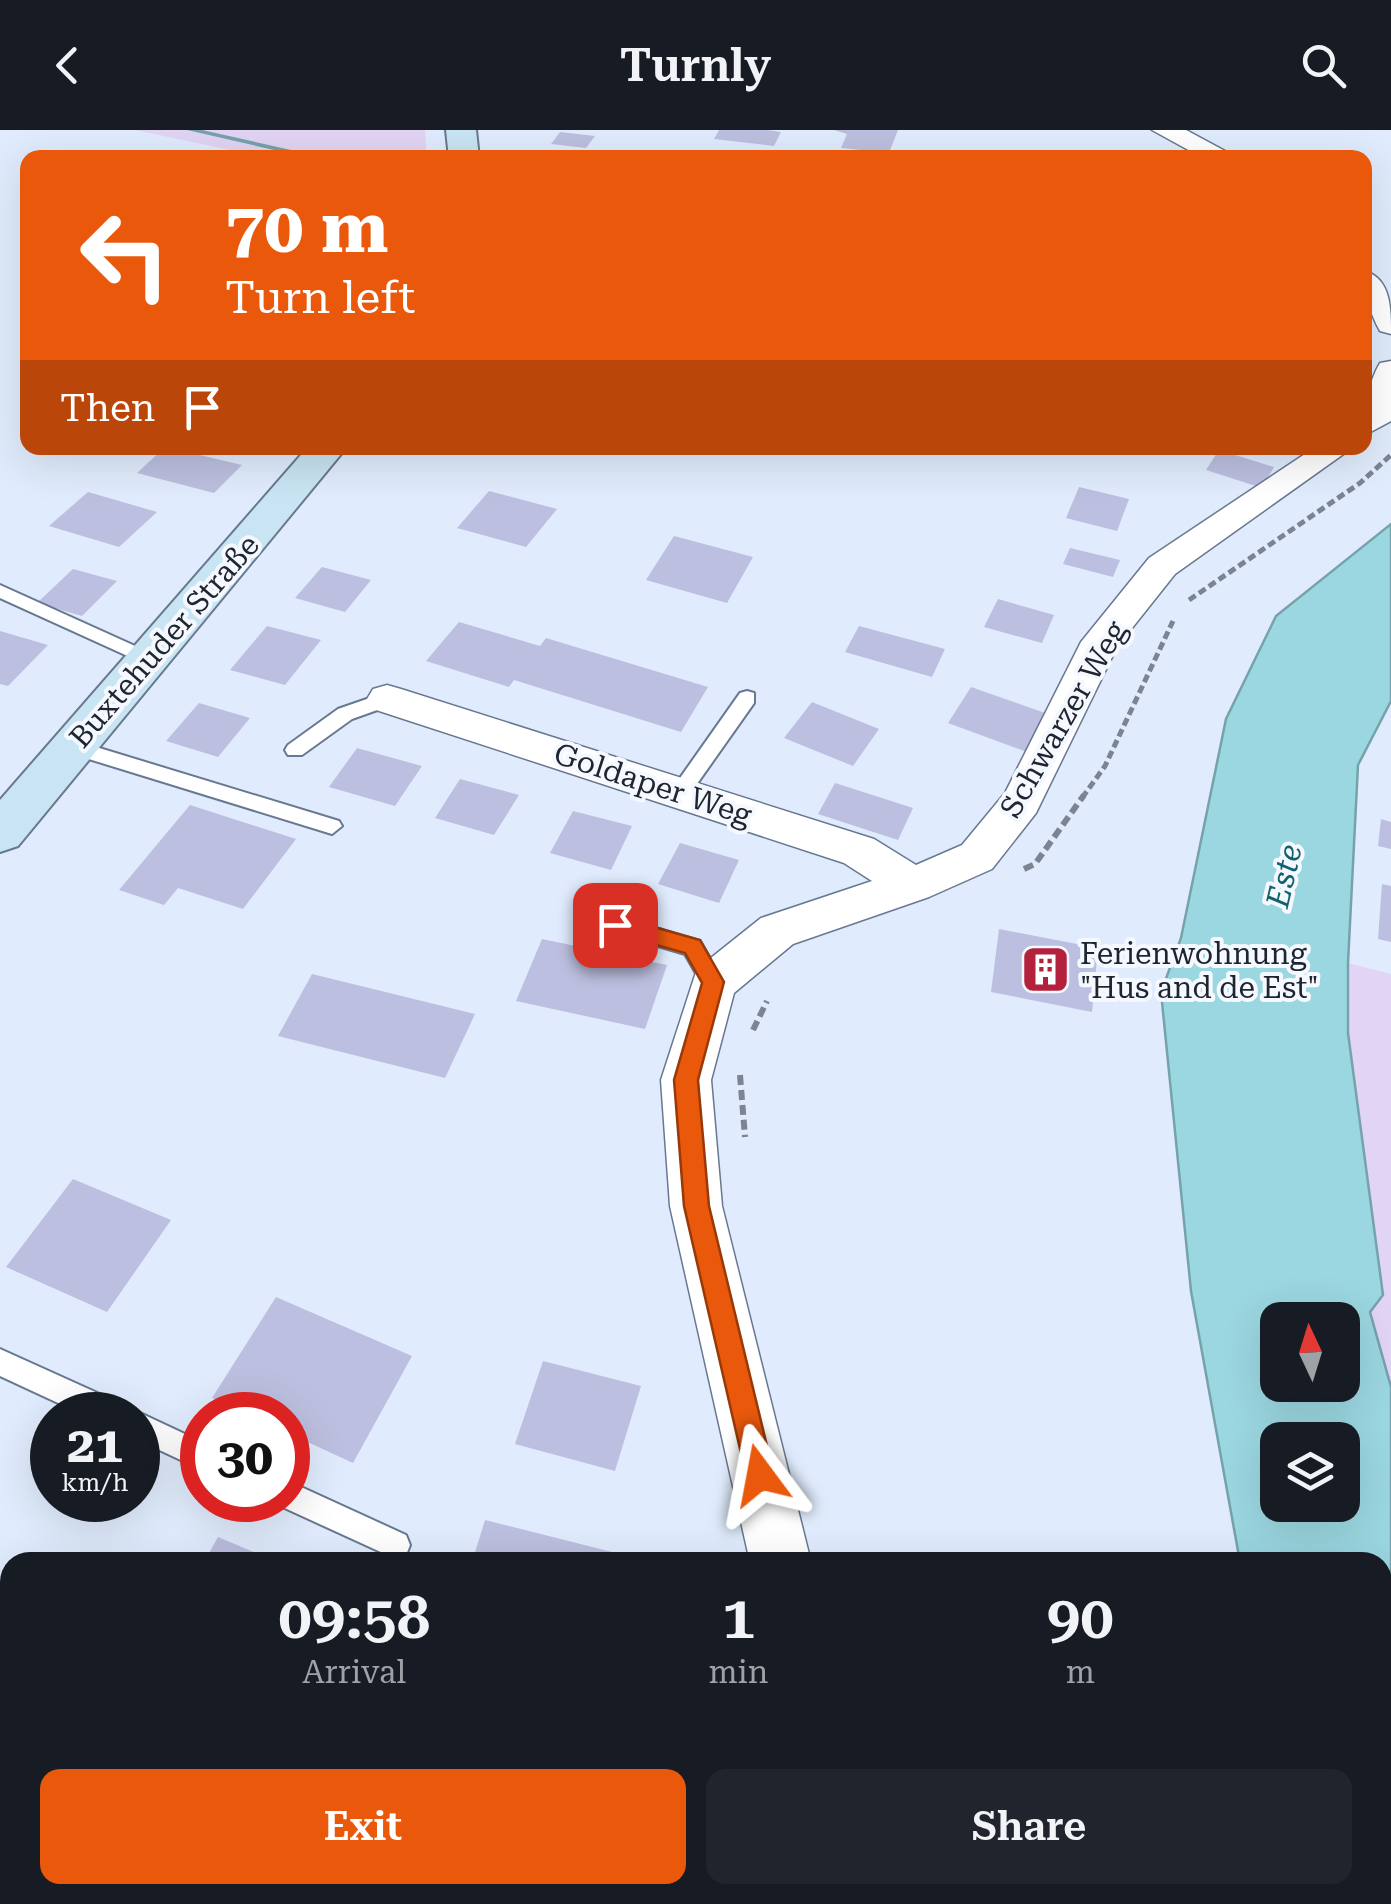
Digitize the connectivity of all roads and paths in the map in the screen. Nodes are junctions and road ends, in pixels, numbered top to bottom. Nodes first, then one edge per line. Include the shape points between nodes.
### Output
1 (1165, 130) edge
2 (1209, 150) edge
3 (1372, 289) edge
4 (1391, 324) edge
5 (1391, 370) edge
6 (1372, 420) edge
7 (321, 455) edge
8 (1325, 455) edge
9 (1391, 455) edge
10 (0, 590) edge
11 (148, 659) junction
12 (747, 698) dead end
13 (387, 699) joint
14 (73, 747) junction
15 (295, 750) dead end
16 (680, 793) junction
17 (332, 826) dead end
18 (0, 833) edge
19 (1017, 871) dead end
20 (913, 885) junction
21 (615, 925) dead end
22 (713, 982) junction
23 (768, 999) dead end
24 (746, 1044) dead end
25 (740, 1060) dead end
26 (746, 1152) dead end
27 (0, 1362) edge
28 (65, 1392) edge
29 (310, 1505) edge
30 (396, 1545) dead end
31 (778, 1552) edge

1 - 2 street
3 - 4 street
5 - 6 street via 1380,414
7 - 11 street, Buxtehuder Straße
8 - 20 street, Schwarzer Weg via 1162,566 1100,642 1021,802 977,857
9 - 19 path via 1179,608 1106,766 1036,864
10 - 11 lane
11 - 14 street, Buxtehuder Straße
12 - 16 lane
13 - 15 lane via 344,714
13 - 16 street, Goldaper Weg
14 - 17 lane
14 - 18 street, Buxtehuder Straße
16 - 20 street, Goldaper Weg via 859,851
20 - 22 street, Schwarzer Weg via 777,931
21 - 22 lane via 692,947
22 - 31 street via 686,1080 696,1206
23 - 24 path
25 - 26 path
27 - 28 lane
29 - 30 lane

